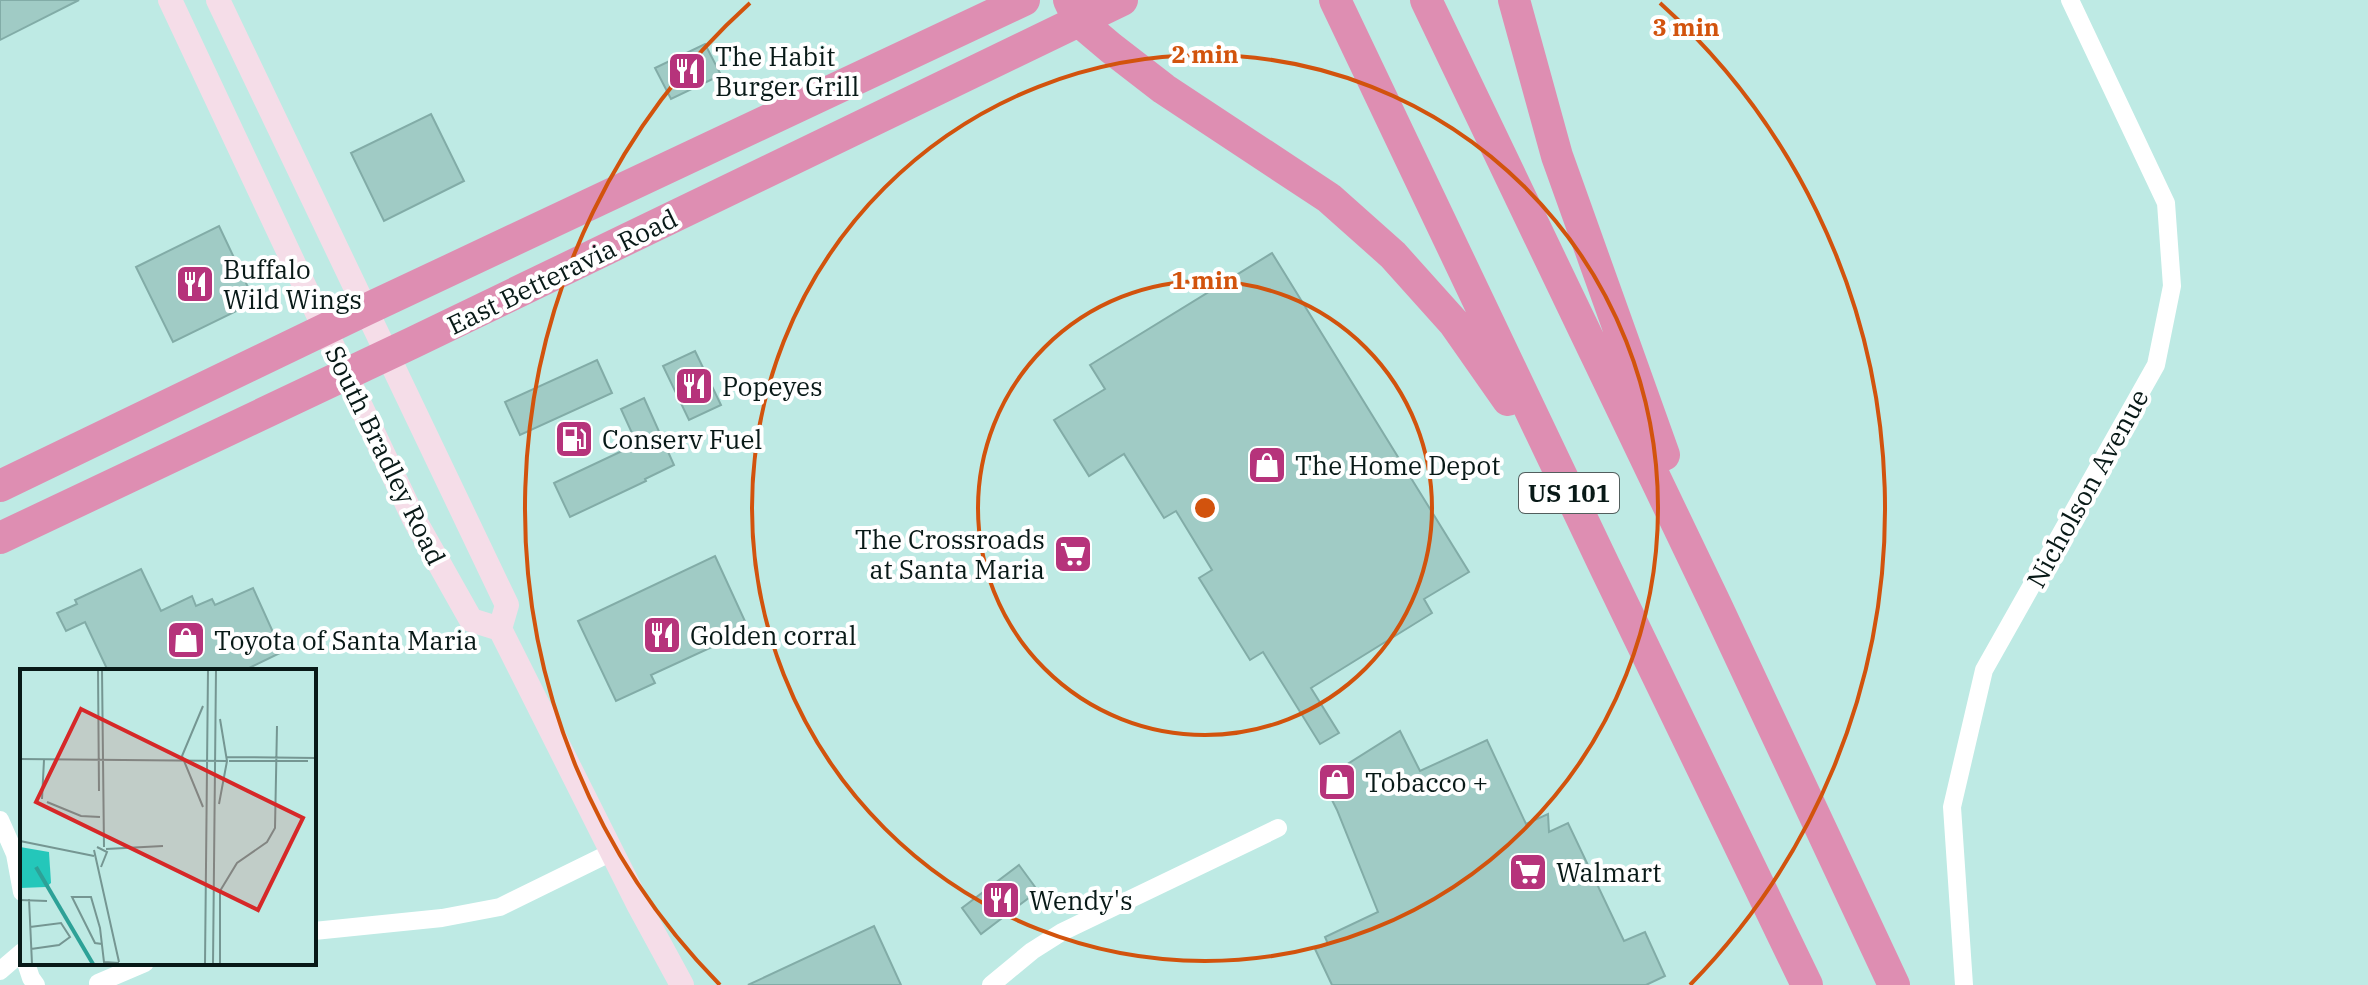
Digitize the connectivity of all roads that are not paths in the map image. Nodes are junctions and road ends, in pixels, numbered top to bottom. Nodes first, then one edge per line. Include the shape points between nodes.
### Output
1 (170, 0) edge
2 (218, 0) edge
3 (1024, 0) edge
4 (1122, 0) edge
5 (1335, 0) edge
6 (1426, 0) edge
7 (1514, 0) edge
8 (2070, 0) edge
9 (1074, 10) edge
10 (365, 310) junction
11 (324, 330) junction
12 (386, 355) junction
13 (345, 375) junction
14 (0, 486) edge
15 (0, 538) edge
16 (1604, 565) junction
17 (1716, 605) junction
18 (500, 629) junction
19 (0, 820) edge
20 (1278, 828) dead end
21 (612, 852) junction
22 (18, 857) edge
23 (316, 931) edge
24 (20, 954) edge
25 (27, 965) edge
26 (105, 965) edge
27 (140, 965) edge
28 (0, 971) edge
29 (97, 984) edge
30 (36, 985) edge
31 (682, 985) edge
32 (991, 985) edge
33 (1807, 985) edge
34 (1894, 985) edge
35 (1964, 985) edge

1 - 11 street, South Bradley Road
2 - 10 street, South Bradley Road
3 - 10 highway, East Betteravia Road
4 - 9 highway, East Betteravia Road
5 - 16 highway, US 101
6 - 17 highway, US 101
7 - 17 highway via 1557,156
8 - 35 street, Nicholson Avenue via 2166,203 2172,286 2156,365 1984,670 1952,807
9 - 12 highway, East Betteravia Road
9 - 16 highway via 1111,48 1164,89 1329,198 1393,255 1454,323 1521,418
10 - 11 highway, East Betteravia Road
10 - 12 street, South Bradley Road
11 - 13 street, South Bradley Road
11 - 14 highway, East Betteravia Road
12 - 13 highway, East Betteravia Road
12 - 18 street, South Bradley Road via 507,605
13 - 15 highway, East Betteravia Road
13 - 18 street, South Bradley Road via 413,517 471,620
16 - 33 highway, US 101
17 - 34 highway, US 101
18 - 21 street, South Bradley Road
19 - 22 street
20 - 32 street via 1062,932
21 - 23 street via 500,907
21 - 31 street, South Bradley Road
24 - 28 street
25 - 30 street
26 - 29 street
27 - 29 street

